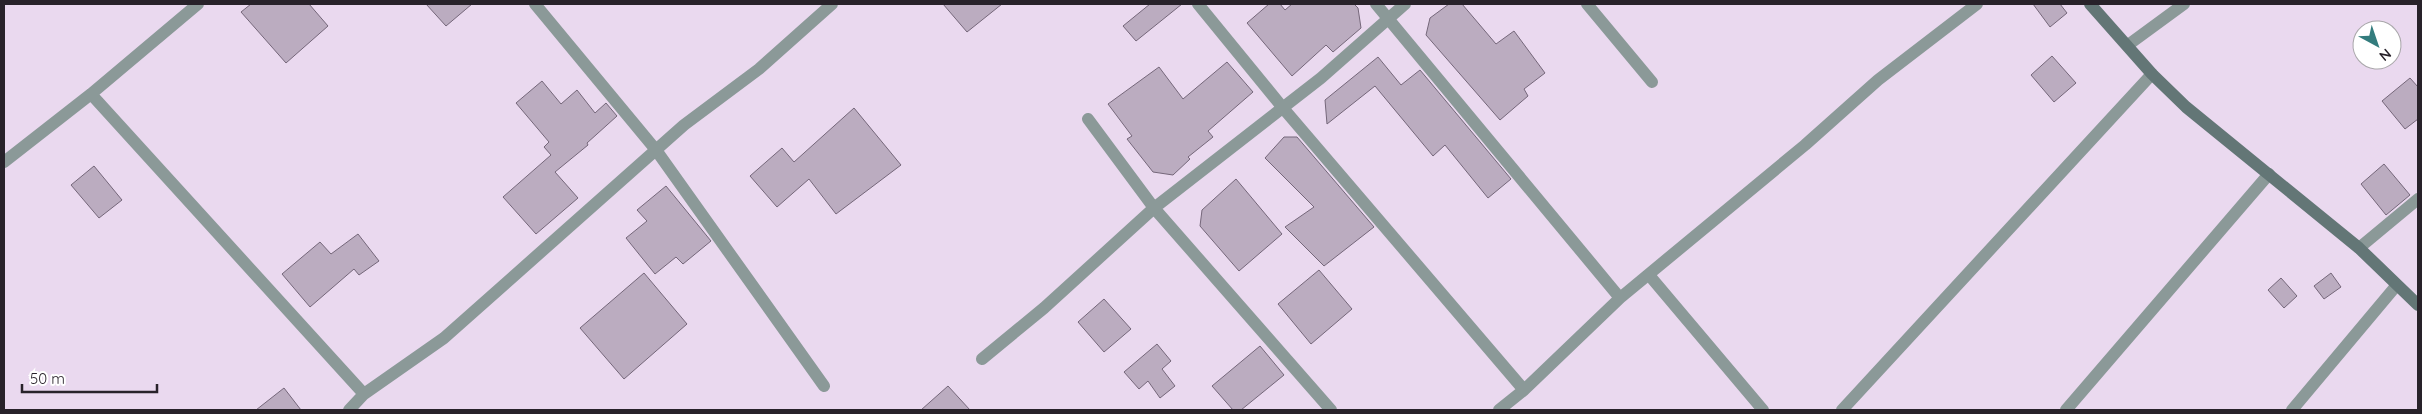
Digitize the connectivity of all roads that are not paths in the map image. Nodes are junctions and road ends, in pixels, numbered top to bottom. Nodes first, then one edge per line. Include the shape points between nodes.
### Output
1 (198, 4) edge
2 (535, 4) edge
3 (832, 4) edge
4 (1198, 4) edge
5 (1376, 4) edge
6 (1406, 4) edge
7 (1588, 4) edge
8 (1976, 4) edge
9 (2090, 4) edge
10 (2184, 4) edge
11 (1389, 19) junction
12 (2128, 45) junction
13 (2152, 74) junction
14 (1652, 82) dead end
15 (91, 94) junction
16 (1283, 108) junction
17 (1088, 119) dead end
18 (656, 150) junction
19 (4, 162) edge
20 (2268, 174) junction
21 (2418, 199) edge
22 (1154, 208) junction
23 (2359, 248) junction
24 (1649, 275) junction
25 (2396, 286) junction
26 (1620, 298) junction
27 (2418, 305) edge
28 (982, 359) dead end
29 (824, 386) dead end
30 (1524, 390) junction
31 (364, 394) junction
32 (349, 410) edge
33 (1331, 410) edge
34 (1498, 410) edge
35 (1763, 410) edge
36 (1842, 410) edge
37 (2066, 410) edge
38 (2292, 410) edge

1 - 15 street
2 - 18 street
3 - 18 street via 758,69
4 - 16 street
5 - 11 street
6 - 11 street
7 - 14 street
8 - 24 street via 1878,80 1805,146
9 - 12 main road
10 - 12 street
11 - 16 street
11 - 26 street
12 - 13 main road
13 - 20 main road via 2186,107
13 - 36 street
15 - 19 street
15 - 31 street
16 - 22 street
16 - 30 street
17 - 22 street
18 - 29 street
18 - 31 street via 444,338
20 - 23 main road
20 - 37 street
21 - 23 street
22 - 28 street via 1044,308
22 - 33 street
23 - 25 main road
24 - 26 street
24 - 35 street
25 - 27 main road
25 - 38 street
26 - 30 street
30 - 34 street
31 - 32 street

